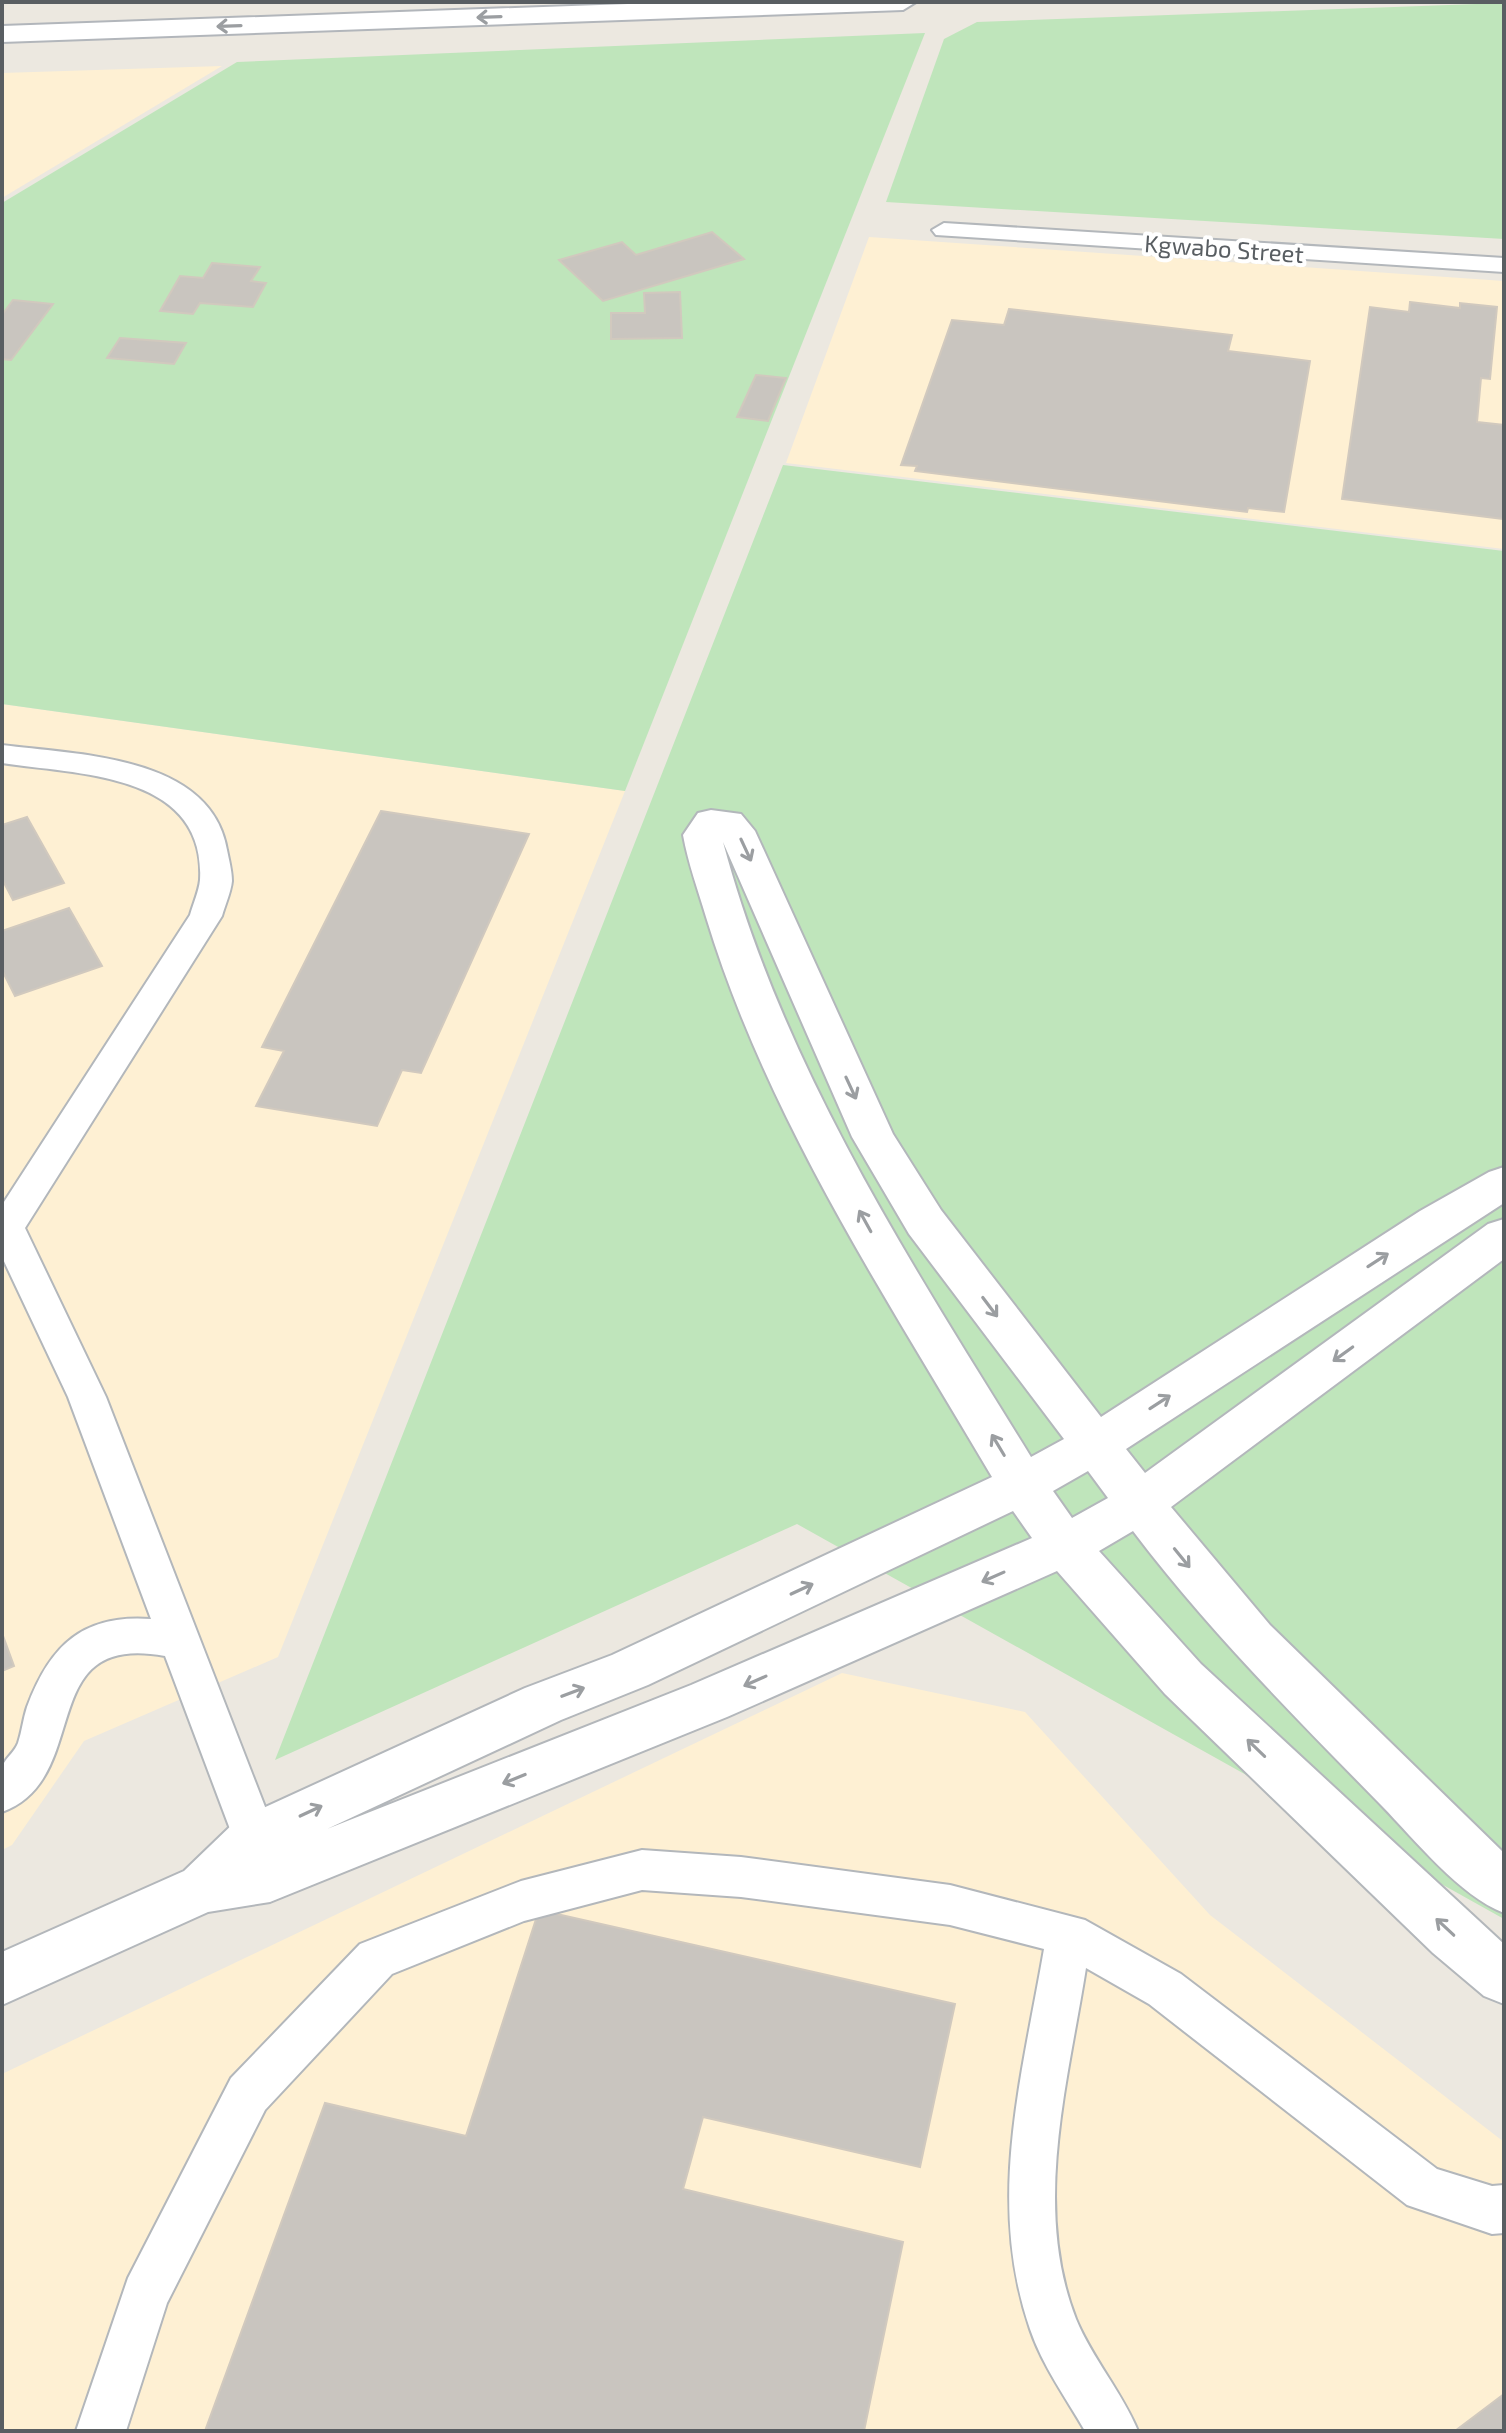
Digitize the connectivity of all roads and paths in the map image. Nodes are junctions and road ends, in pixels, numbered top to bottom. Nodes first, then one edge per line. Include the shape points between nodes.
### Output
1 (903, 2) edge
2 (2, 34) edge
3 (944, 230) dead end
4 (1504, 265) edge
5 (2, 754) edge
6 (1504, 1183) edge
7 (4, 1223) edge
8 (1504, 1236) edge
9 (1095, 1445) junction
10 (1022, 1485) junction
11 (1139, 1504) junction
12 (1065, 1546) junction
13 (180, 1641) junction
14 (2, 1793) edge
15 (263, 1857) junction
16 (1504, 1888) edge
17 (1069, 1935) junction
18 (1504, 1978) edge
19 (2, 1979) edge
20 (1504, 2209) edge
21 (101, 2431) edge
22 (1113, 2431) edge

1 -> 2 street
3 - 4 lane, Kgwabo Street
5 - 7 lane via 113,770 168,787 197,810 210,842 216,880 206,916
9 -> 6 street
7 - 13 lane via 87,1397
8 -> 11 street
9 - 10 street
10 -> 9 street via 875,1240 775,1048 743,971 704,845 702,835 711,822 728,823 741,840 873,1137 925,1222
9 - 11 street
10 - 12 street
15 -> 10 street via 543,1704 630,1670
11 - 12 street
11 -> 16 street via 1252,1640
12 -> 15 street via 709,1701
18 -> 12 street via 1183,1679
13 - 14 lane via 117,1634 93,1643 73,1660 48,1708 32,1760
13 - 15 lane
15 - 19 street
17 - 20 lane via 1165,1989 1424,2188 1492,2210
17 - 21 lane via 950,1905 741,1877 642,1870 521,1901 376,1959 248,2094 145,2295
17 - 22 lane via 1031,2163 1033,2244 1054,2328

